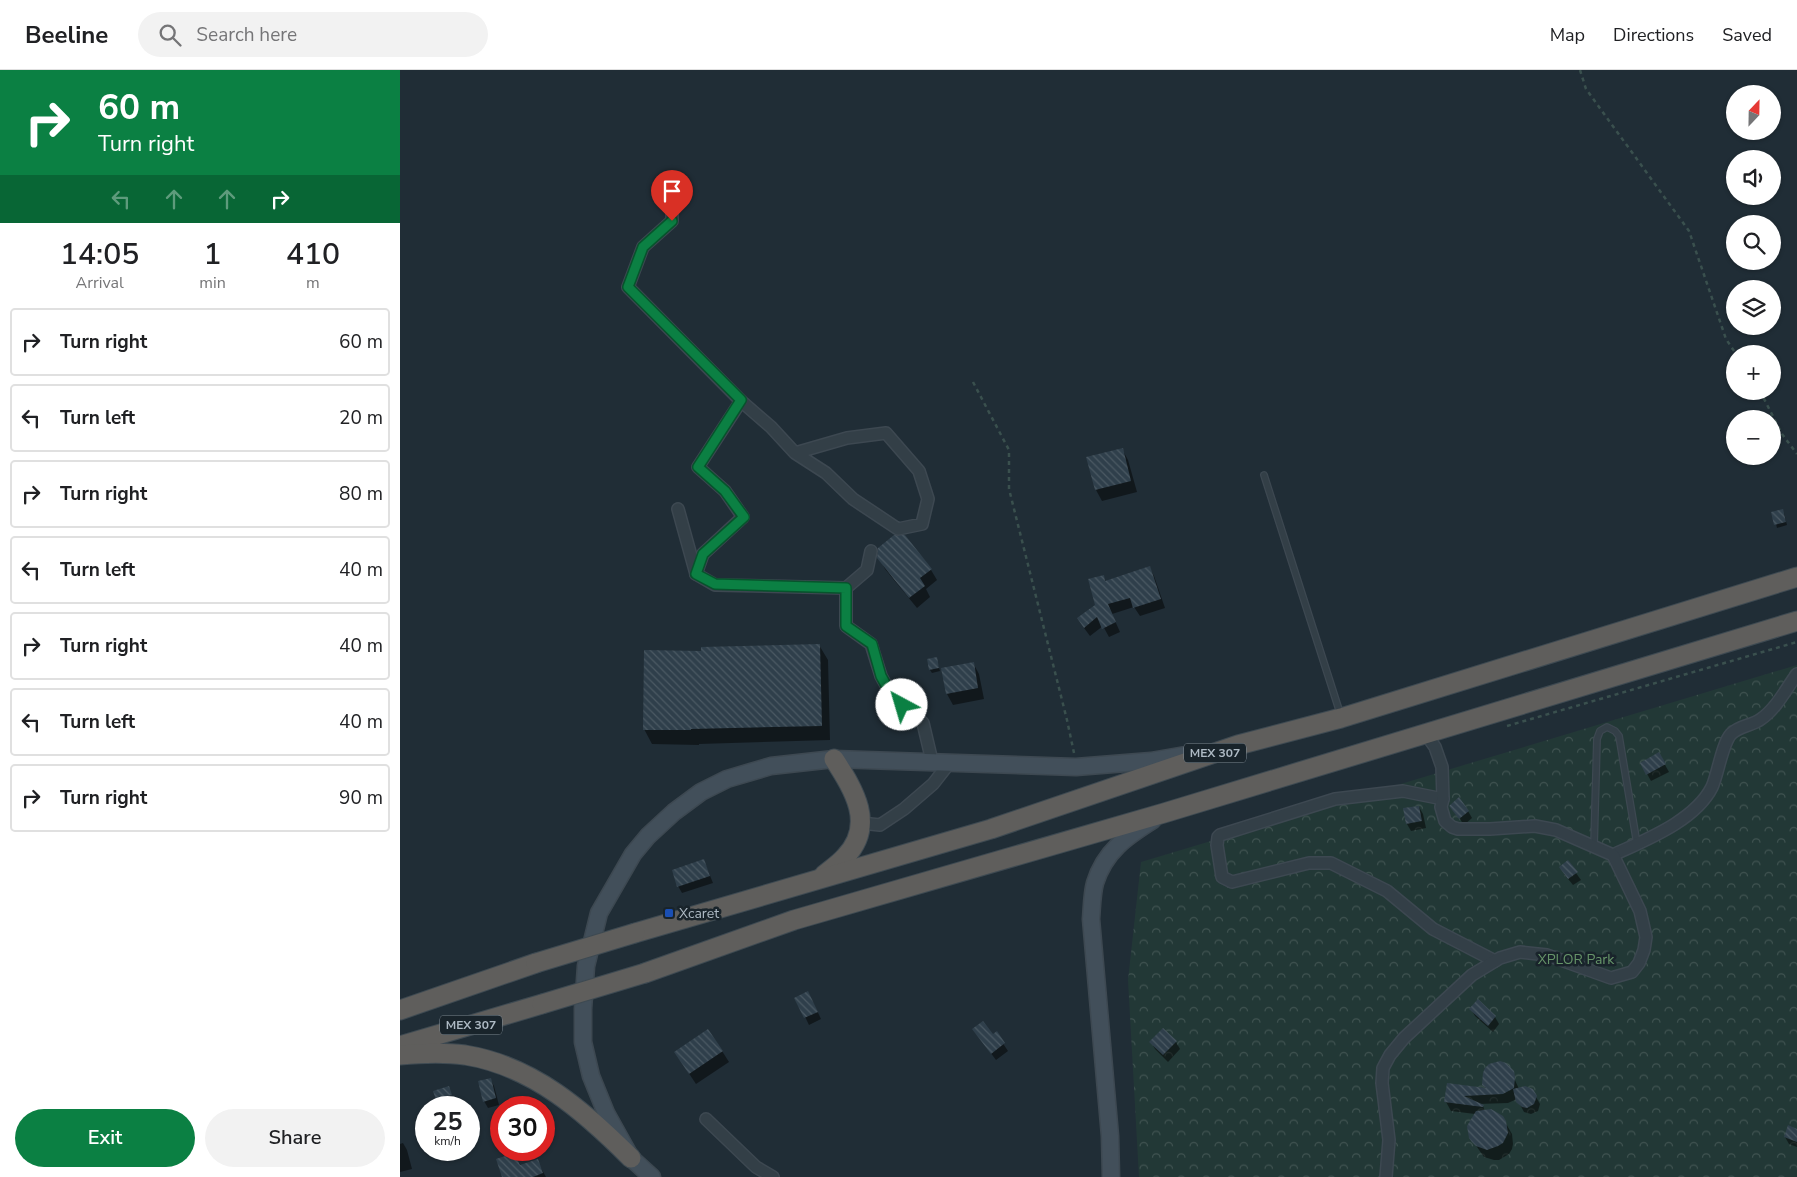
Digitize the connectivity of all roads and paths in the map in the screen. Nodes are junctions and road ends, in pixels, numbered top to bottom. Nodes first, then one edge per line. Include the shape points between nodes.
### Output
1 (1580, 70) edge
2 (672, 180) dead end
3 (1730, 345) edge
4 (973, 382) dead end
5 (741, 400) junction
6 (1765, 400) edge
7 (795, 453) junction
8 (1797, 454) edge
9 (1264, 475) dead end
10 (678, 508) dead end
11 (870, 551) dead end
12 (696, 574) junction
13 (1797, 577) edge
14 (846, 588) junction
15 (1797, 621) edge
16 (1797, 642) edge
17 (1797, 674) edge
18 (1341, 718) junction
19 (1502, 728) dead end
20 (1425, 733) junction
21 (1238, 745) junction
22 (834, 759) junction
23 (932, 761) junction
24 (950, 762) junction
25 (1076, 766) junction
26 (1443, 799) junction
27 (1164, 813) junction
28 (860, 823) junction
29 (1637, 844) junction
30 (1594, 846) junction
31 (1613, 855) junction
32 (817, 880) junction
33 (1495, 961) junction
34 (400, 1010) edge
35 (400, 1046) edge
36 (400, 1055) edge
37 (706, 1119) dead end
38 (631, 1158) junction
39 (652, 1177) edge
40 (773, 1177) edge
41 (1111, 1177) edge
42 (1386, 1177) edge

1 - 3 path via 1586,89 1689,232
2 - 5 street via 672,221 643,247 628,287
4 - 25 path via 1009,450 1009,489
5 - 7 street
5 - 12 street via 698,467 725,491 744,517 703,554
6 - 8 path via 1782,434
7 - 7 street via 826,473 853,499 898,529 922,524 928,499 919,472 886,433 847,438
9 - 18 lane
10 - 12 street
11 - 14 street via 867,570
12 - 14 street via 715,584
13 - 18 highway, MEX 307
14 - 23 street via 846,626 872,644 881,676 892,696 923,723
15 - 20 highway, MEX 307
16 - 19 path
17 - 29 street via 1768,714 1730,735 1712,787 1702,803 1683,818
18 - 21 highway, MEX 307
20 - 26 street via 1442,767
20 - 27 highway, MEX 307
21 - 25 main road via 1151,760
21 - 32 highway, MEX 307 via 991,829
22 - 23 main road
22 - 28 highway via 855,794
22 - 38 main road via 771,766 727,779 702,792 674,812 643,842 599,913 586,966 583,1042 594,1086
23 - 24 main road
24 - 25 main road
24 - 28 street via 933,784 904,809 880,825
26 - 30 street via 1441,807 1445,821 1458,829 1535,826 1556,830
26 - 33 street via 1403,791 1335,799 1220,835 1217,846 1222,877 1232,882 1309,863 1331,862 1387,891 1433,928
27 - 35 highway, MEX 307, bridge via 794,920 645,973
27 - 41 main road via 1115,846 1095,884 1091,919
28 - 32 highway via 854,846
29 - 30 lane via 1619,736 1607,727 1600,731 1597,739
29 - 31 street
30 - 31 street
31 - 33 street via 1640,911 1646,937 1639,963 1632,972 1611,978 1547,955 1520,952
32 - 34 highway, MEX 307, bridge via 635,932
33 - 42 street via 1472,975 1404,1038 1383,1068 1389,1140
36 - 38 highway via 465,1055 528,1074 565,1098
37 - 40 street via 756,1167
38 - 39 main road

